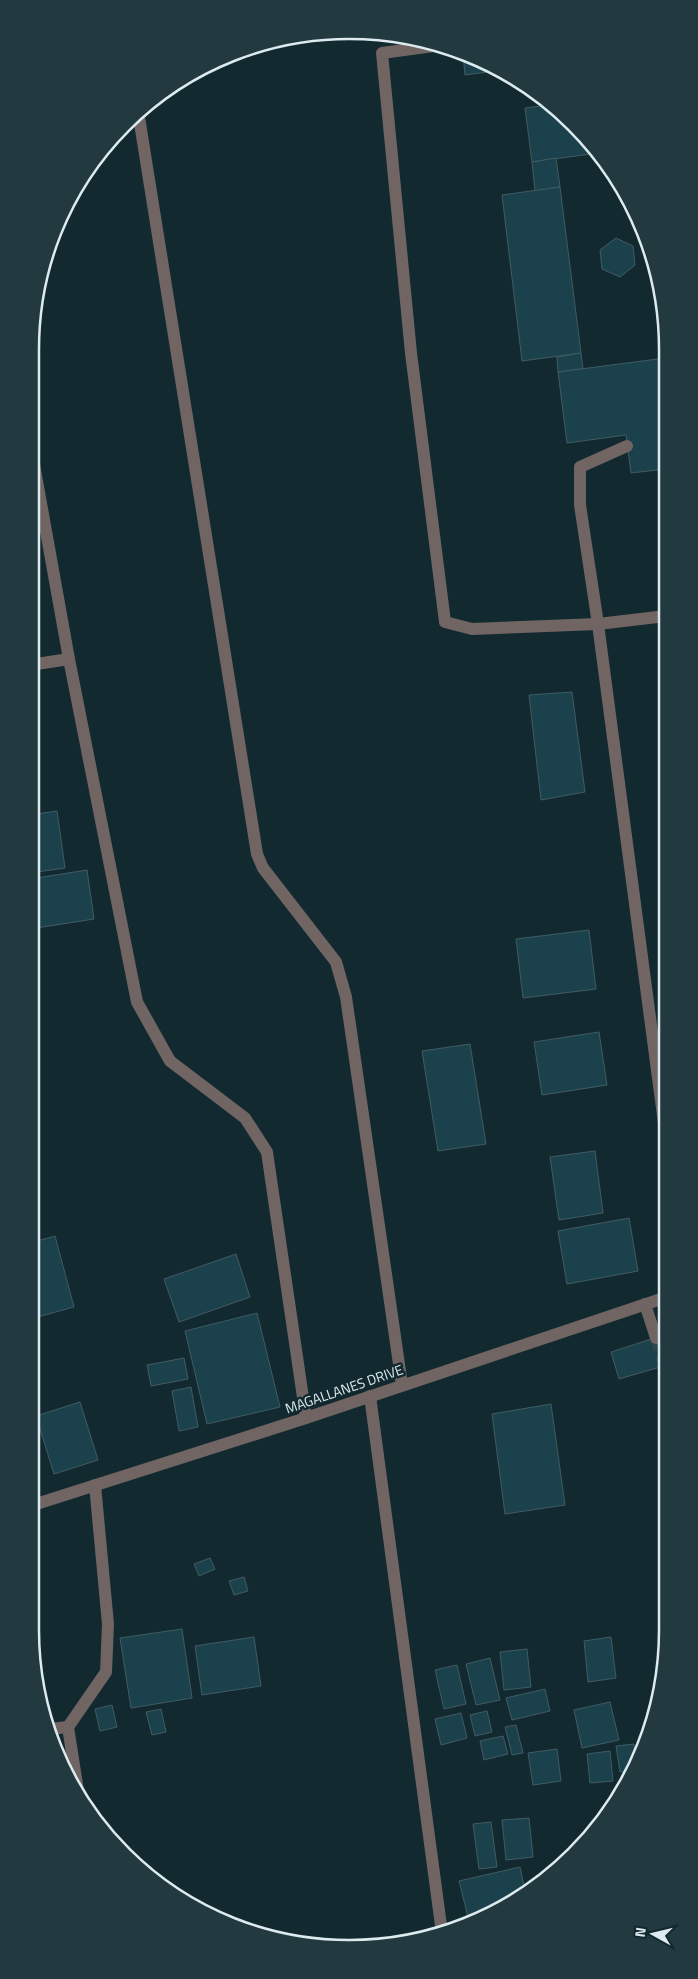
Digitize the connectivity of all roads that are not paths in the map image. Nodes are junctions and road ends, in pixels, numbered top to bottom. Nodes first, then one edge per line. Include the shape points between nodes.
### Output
1 (422, 48) edge
2 (140, 120) edge
3 (627, 446) dead end
4 (39, 492) edge
5 (659, 617) edge
6 (598, 624) junction
7 (69, 659) junction
8 (39, 664) edge
9 (659, 1085) edge
10 (659, 1300) edge
11 (645, 1304) junction
12 (656, 1338) tunnel mouth
13 (402, 1385) junction
14 (370, 1396) junction
15 (306, 1418) junction
16 (95, 1485) junction
17 (39, 1503) edge
18 (68, 1727) junction
19 (55, 1728) edge
20 (76, 1777) edge
21 (441, 1926) edge

1 - 6 street via 382,53 411,353 444,622 472,629
2 - 13 street via 257,854 263,868 336,962 346,997
3 - 6 street via 580,467 580,505
4 - 7 street
5 - 6 street
6 - 9 street
7 - 8 street
7 - 15 street via 137,1002 170,1061 245,1118 267,1152
10 - 11 street, MAGALLANES DRIVE
11 - 12 street
11 - 13 street, MAGALLANES DRIVE
13 - 14 street, MAGALLANES DRIVE
14 - 15 street, MAGALLANES DRIVE
14 - 21 street
15 - 16 street, MAGALLANES DRIVE
16 - 17 street, MAGALLANES DRIVE
16 - 18 street via 108,1624 106,1672
18 - 19 street
18 - 20 street

